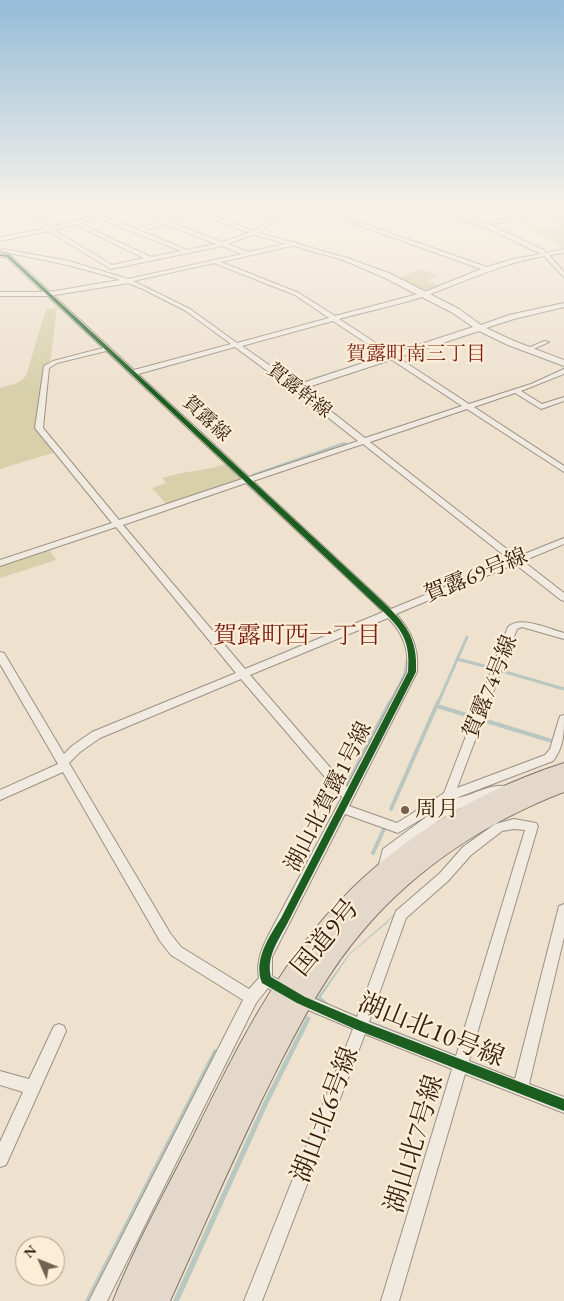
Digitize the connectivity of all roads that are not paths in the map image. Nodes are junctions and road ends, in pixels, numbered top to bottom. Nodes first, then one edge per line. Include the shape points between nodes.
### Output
1 (23, 270) edge
2 (90, 270) edge
3 (179, 270) edge
4 (236, 270) edge
5 (372, 270) edge
6 (484, 270) edge
7 (126, 281) junction
8 (0, 294) edge
9 (49, 294) junction
10 (424, 294) junction
11 (564, 305) edge
12 (333, 318) junction
13 (480, 328) junction
14 (546, 342) dead end
15 (237, 344) junction
16 (108, 349) junction
17 (527, 350) junction
18 (390, 356) junction
19 (564, 356) edge
20 (555, 360) junction
21 (564, 364) edge
22 (564, 371) edge
23 (133, 373) junction
24 (296, 388) junction
25 (516, 391) junction
26 (564, 399) edge
27 (468, 406) junction
28 (364, 441) junction
29 (564, 470) edge
30 (248, 480) junction
31 (118, 524) junction
32 (564, 541) edge
33 (516, 560) junction
34 (0, 563) edge
35 (564, 598) edge
36 (389, 612) junction
37 (564, 636) edge
38 (0, 655) edge
39 (243, 674) junction
40 (564, 719) edge
41 (63, 762) junction
42 (564, 770) edge
43 (564, 784) edge
44 (516, 788) junction
45 (0, 795) edge
46 (349, 797) junction
47 (451, 800) junction
48 (343, 809) junction
49 (415, 824) junction
50 (532, 826) joint
51 (382, 875) junction
52 (564, 910) edge
53 (284, 990) junction
54 (251, 998) junction
55 (361, 1026) junction
56 (59, 1032) dead end
57 (461, 1066) junction
58 (0, 1078) edge
59 (33, 1088) junction
60 (520, 1089) junction
61 (564, 1105) edge
62 (0, 1159) edge
63 (98, 1301) edge
64 (126, 1301) edge
65 (156, 1301) edge
66 (253, 1301) edge
67 (390, 1301) edge

1 - 9 street, 賀露線
2 - 7 street, 賀露幹線
3 - 7 street
4 - 12 street via 292,292
5 - 10 street
6 - 10 street
7 - 9 street
7 - 15 street, 賀露幹線 via 174,302
8 - 9 street
9 - 16 street, 賀露線
10 - 12 street
10 - 13 street
11 - 13 street
12 - 15 street
12 - 18 street
13 - 17 street
13 - 18 street
14 - 17 street
15 - 23 street
15 - 24 street, 賀露幹線
16 - 23 street, 賀露線
16 - 31 street via 46,367 39,428
17 - 20 street
18 - 24 street
18 - 27 street
19 - 20 street
20 - 21 street
22 - 25 street
23 - 30 street, 賀露線
24 - 28 street, 賀露幹線
25 - 26 street via 541,406
25 - 27 street
27 - 28 street
27 - 29 street
28 - 30 street
28 - 33 street, 賀露幹線
30 - 31 street
30 - 36 street, 賀露線
31 - 34 street
31 - 39 street
32 - 33 street, 賀露69号線
33 - 35 street, 賀露幹線
33 - 36 street, 賀露69号線
36 - 39 street, 賀露69号線
36 - 46 street, 湖山北賀露1号線 via 412,644 412,672
37 - 47 street, 賀露74号線 via 520,624 513,627
38 - 41 street
39 - 41 street, 賀露69号線 via 96,735 77,747
39 - 46 street
40 - 47 street via 555,751 549,758
41 - 45 street, 賀露69号線 via 54,772
41 - 54 street via 176,951
42 - 44 highway, 国道9号
43 - 53 highway, 国道9号 via 490,816 447,843 388,890 343,937 318,972
44 - 47 street
44 - 51 highway, 国道9号 via 443,828
46 - 48 street, 湖山北賀露1号線
47 - 49 street
48 - 49 street via 398,828
48 - 53 street, 湖山北賀露1号線 via 267,950 264,965
49 - 51 street via 387,854
50 - 55 street, 湖山北6号線 via 514,824 499,827 467,851 402,915
50 - 57 street, 湖山北7号線
51 - 53 highway, 国道9号 via 333,923
52 - 60 street
53 - 54 street
53 - 55 street, 湖山北10号線
53 - 64 highway, 国道9号 via 227,1093
53 - 65 highway, 国道9号 via 252,1094
54 - 63 street
55 - 57 street, 湖山北10号線
55 - 66 street, 湖山北6号線
56 - 59 street
57 - 60 street, 湖山北10号線
57 - 67 street, 湖山北7号線
58 - 59 street
59 - 62 street
60 - 61 street, 湖山北10号線

